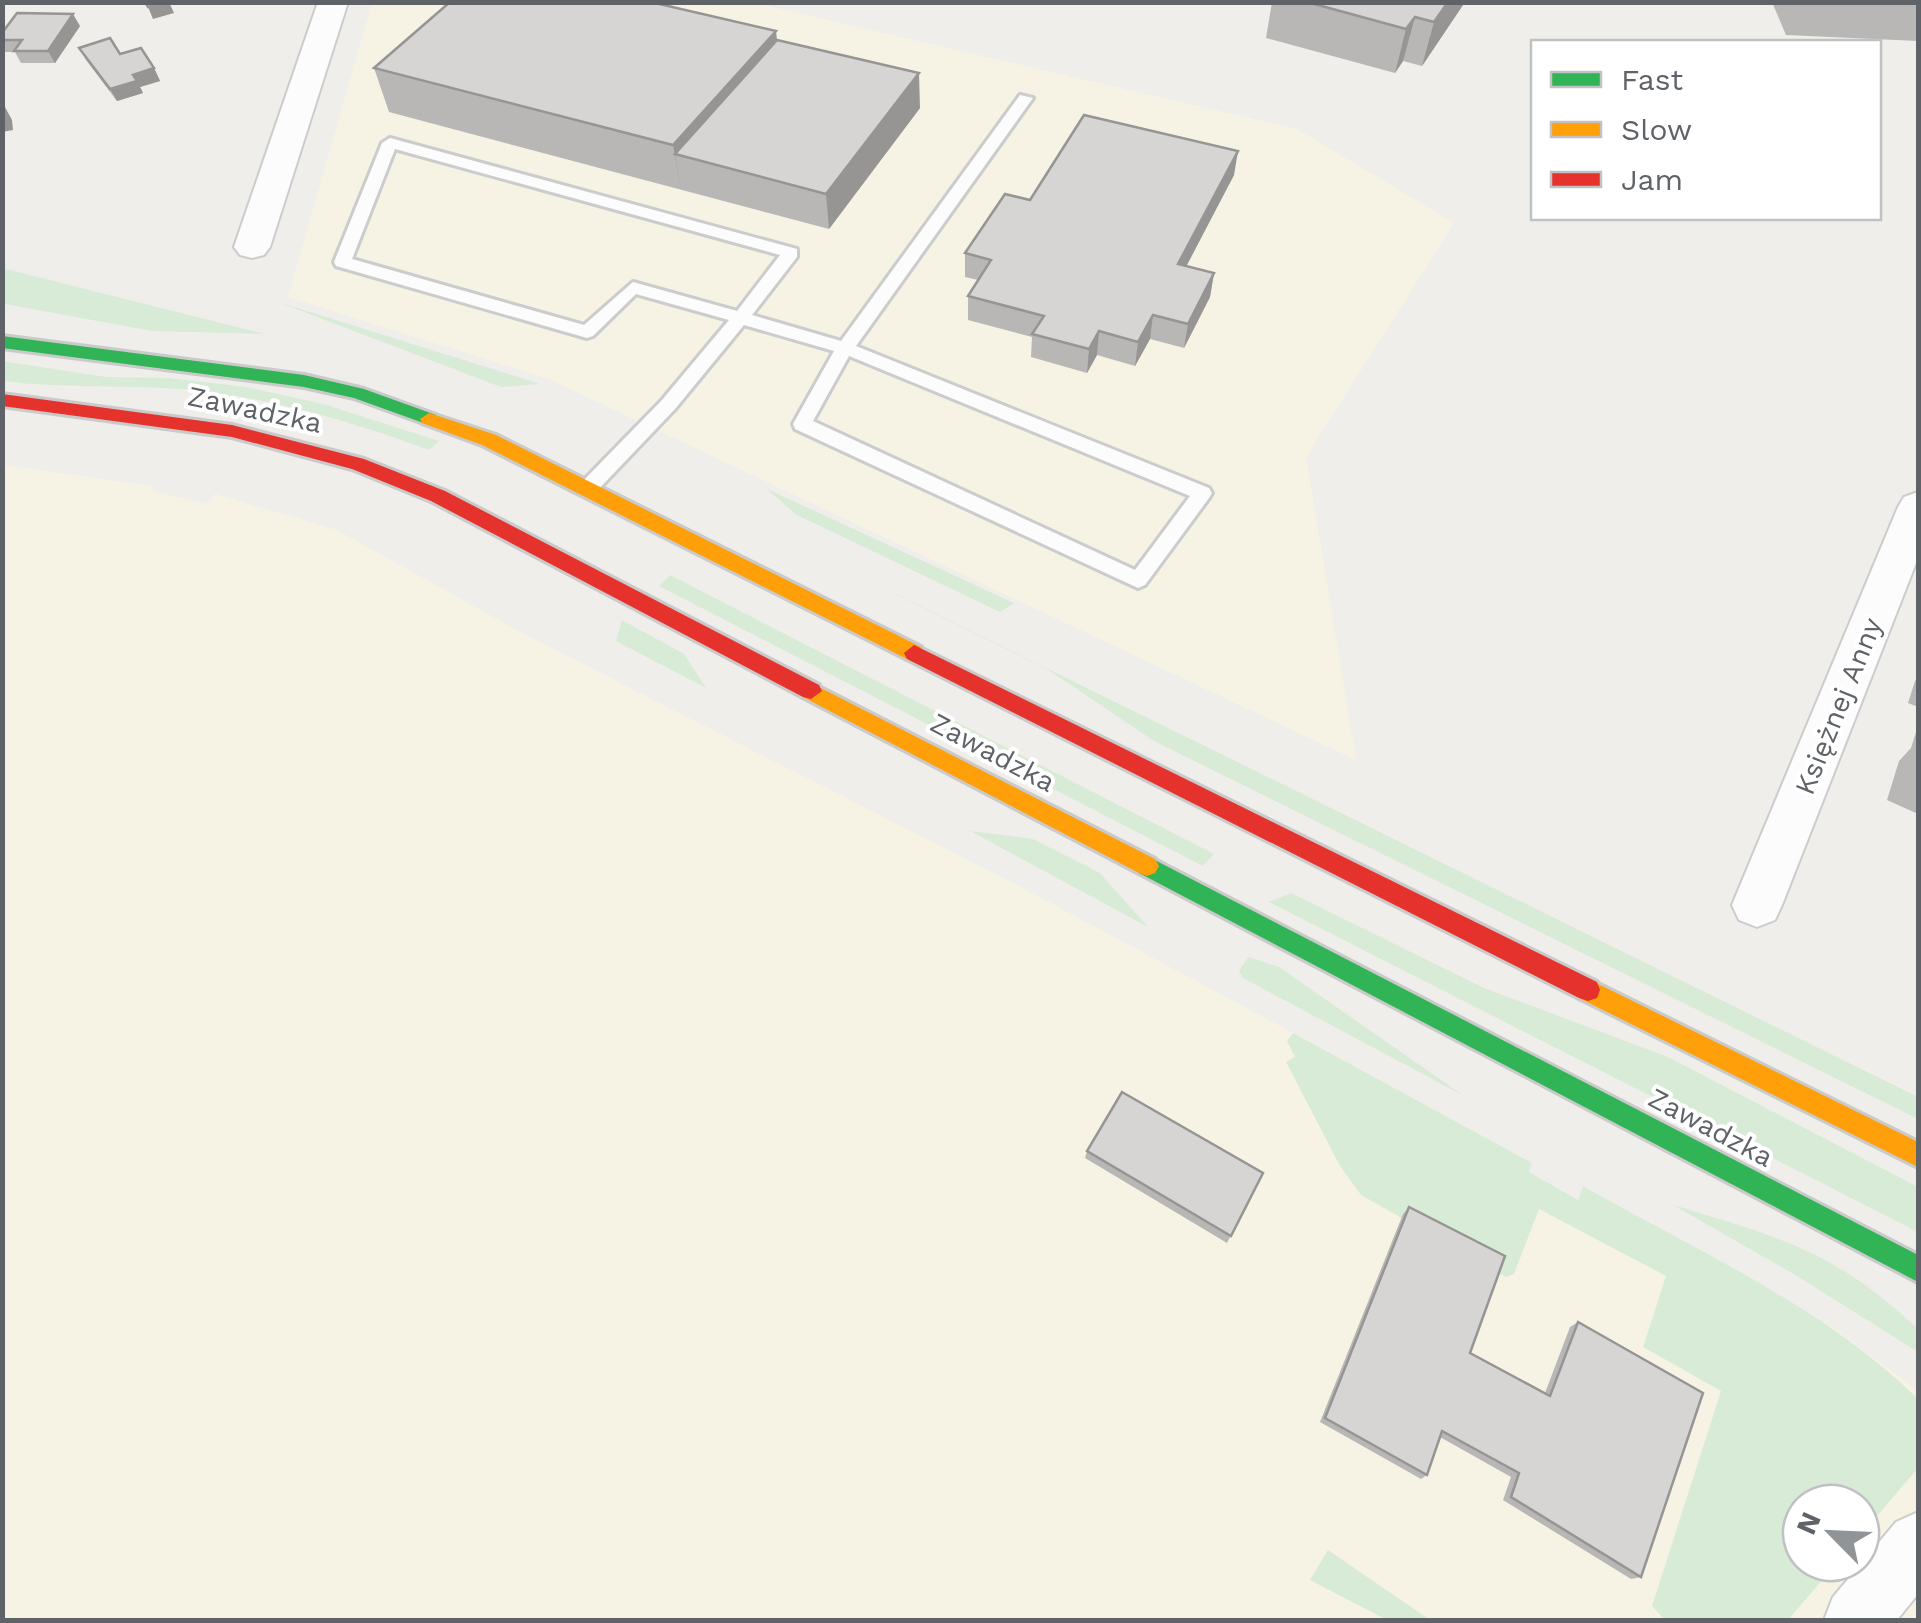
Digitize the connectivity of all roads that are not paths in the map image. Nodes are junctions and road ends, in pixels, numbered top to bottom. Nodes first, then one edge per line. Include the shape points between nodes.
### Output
1 (334, 2) edge
2 (1026, 98) dead end
3 (252, 247) dead end
4 (742, 316) junction
5 (2, 342) edge
6 (845, 348) junction
7 (2, 400) edge
8 (587, 489) junction
9 (1918, 507) edge
10 (1757, 905) dead end
11 (1918, 1155) edge
12 (1918, 1269) edge
13 (1918, 1544) edge
14 (1856, 1620) edge

1 - 3 street
2 - 6 lane
4 - 4 lane via 791,253 390,143 342,262 587,332 633,288
4 - 6 lane
4 - 8 lane via 634,446
5 - 8 street, Zawadzka via 358,392 489,440
6 - 6 lane via 1149,472 1202,493 1138,580 802,424
7 - 12 street, Zawadzka via 267,438 355,462 438,496
8 - 11 street, Zawadzka
9 - 10 street, Księżnej Anny
13 - 14 street

